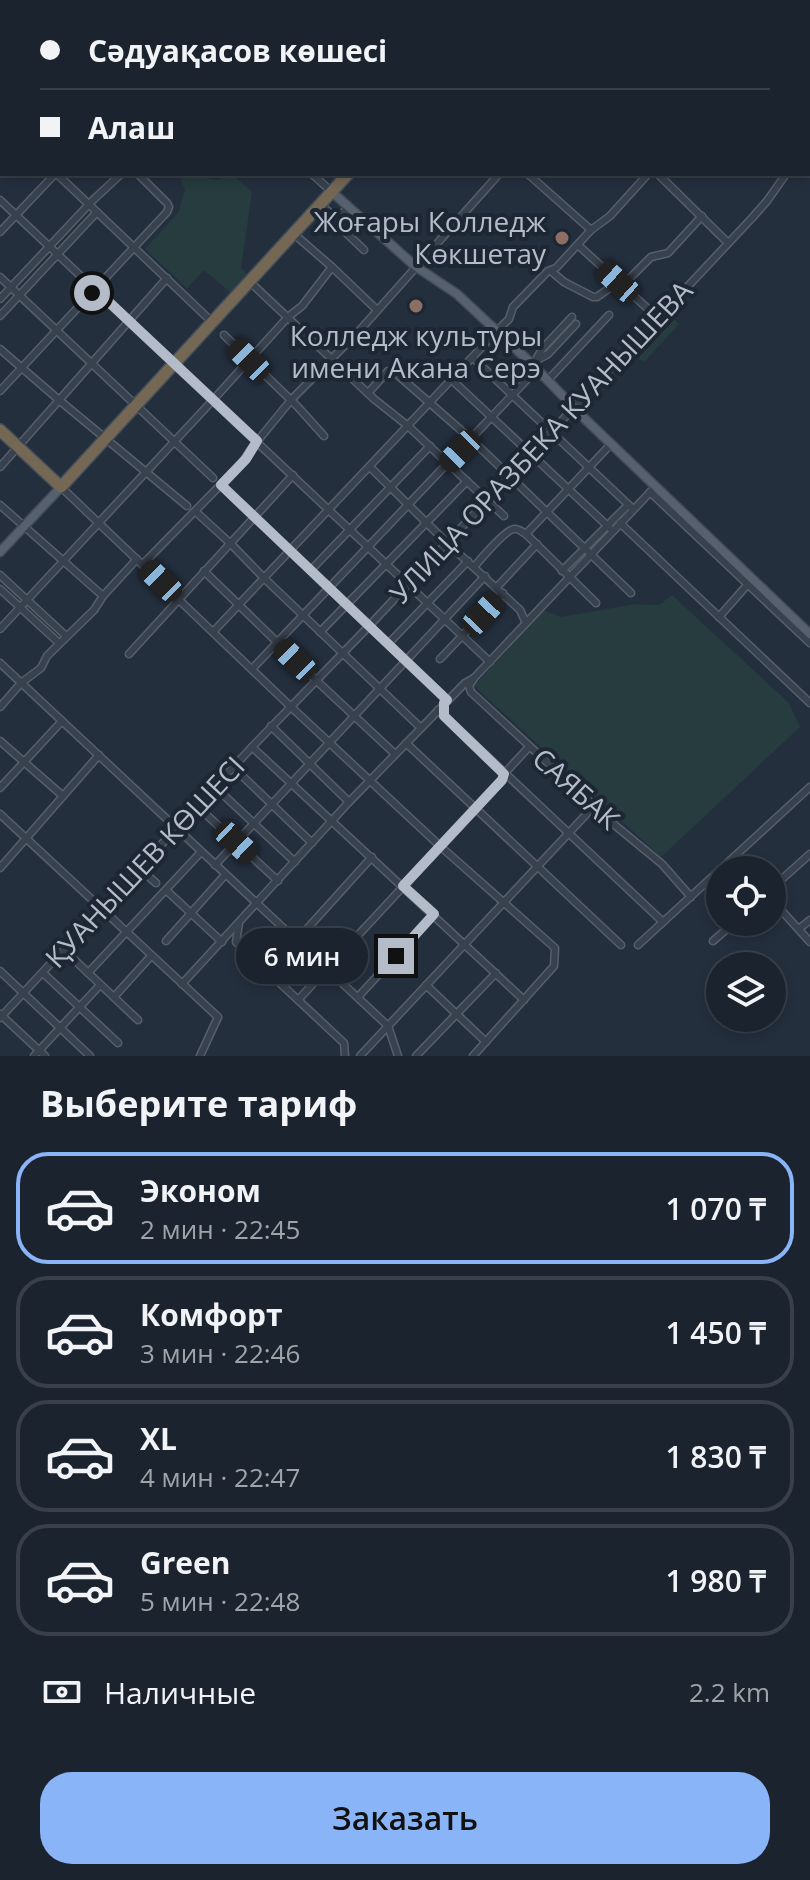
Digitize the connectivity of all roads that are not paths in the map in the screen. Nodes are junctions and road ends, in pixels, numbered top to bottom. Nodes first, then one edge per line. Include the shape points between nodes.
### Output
1 (54, 176) edge
2 (58, 176) edge
3 (119, 176) edge
4 (140, 176) edge
5 (314, 176) edge
6 (346, 176) edge
7 (497, 176) edge
8 (530, 176) edge
9 (646, 176) edge
10 (660, 176) edge
11 (785, 176) edge
12 (332, 192) junction
13 (0, 200) edge
14 (89, 204) junction
15 (321, 205) junction
16 (348, 207) junction
17 (97, 212) junction
18 (16, 215) junction
19 (702, 216) junction
20 (337, 219) junction
21 (591, 230) junction
22 (0, 232) edge
23 (294, 234) junction
24 (728, 243) junction
25 (49, 245) junction
26 (578, 245) junction
27 (134, 248) junction
28 (364, 250) dead end
29 (59, 254) junction
30 (415, 266) junction
31 (332, 267) junction
32 (548, 271) junction
33 (0, 277) edge
34 (167, 278) junction
35 (250, 282) junction
36 (621, 283) junction
37 (11, 287) junction
38 (95, 289) junction
39 (584, 293) junction
40 (20, 296) junction
41 (235, 298) junction
42 (0, 299) edge
43 (576, 301) dead end
44 (377, 310) junction
45 (609, 315) dead end
46 (0, 316) edge
47 (288, 317) junction
48 (658, 318) junction
49 (129, 320) junction
50 (574, 320) dead end
51 (212, 322) junction
52 (57, 331) junction
53 (497, 331) junction
54 (224, 335) dead end
55 (0, 349) edge
56 (331, 358) junction
57 (473, 358) junction
58 (249, 360) junction
59 (91, 363) junction
60 (174, 364) junction
61 (536, 364) junction
62 (21, 368) junction
63 (452, 380) junction
64 (548, 380) junction
65 (0, 391) edge
66 (368, 393) junction
67 (513, 396) junction
68 (59, 400) junction
69 (213, 400) junction
70 (291, 400) junction
71 (430, 403) junction
72 (136, 406) junction
73 (575, 407) junction
74 (492, 417) junction
75 (408, 426) junction
76 (0, 430) edge
77 (550, 432) junction
78 (324, 436) dead end
79 (106, 438) junction
80 (471, 439) junction
81 (174, 441) junction
82 (257, 441) junction
83 (611, 444) junction
84 (430, 446) junction
85 (18, 447) junction
86 (530, 454) junction
87 (449, 463) junction
88 (0, 467) edge
89 (370, 467) junction
90 (589, 468) junction
91 (145, 472) junction
92 (293, 475) junction
93 (508, 476) junction
94 (213, 478) dead end
95 (467, 481) junction
96 (221, 485) junction
97 (61, 487) junction
98 (391, 488) junction
99 (569, 489) junction
100 (653, 489) junction
101 (487, 499) junction
102 (0, 505) edge
103 (408, 505) junction
104 (187, 506) dead end
105 (631, 507) junction
106 (330, 510) junction
107 (547, 511) junction
108 (196, 512) junction
109 (504, 516) dead end
110 (255, 517) junction
111 (98, 522) junction
112 (427, 522) junction
113 (620, 523) junction
114 (24, 527) junction
115 (610, 528) junction
116 (350, 529) junction
117 (526, 534) junction
118 (447, 542) junction
119 (231, 544) junction
120 (537, 544) junction
121 (368, 546) junction
122 (291, 551) junction
123 (588, 551) junction
124 (0, 552) edge
125 (63, 561) junction
126 (468, 561) junction
127 (140, 562) junction
128 (387, 564) junction
129 (474, 567) junction
130 (311, 570) junction
131 (204, 571) junction
132 (562, 571) junction
133 (0, 575) edge
134 (485, 576) junction
135 (568, 577) junction
136 (265, 579) junction
137 (746, 579) junction
138 (408, 584) junction
139 (329, 587) junction
140 (0, 589) edge
141 (500, 590) junction
142 (631, 593) dead end
143 (103, 596) junction
144 (179, 598) junction
145 (26, 600) junction
146 (428, 602) junction
147 (596, 603) dead end
148 (240, 605) junction
149 (347, 605) junction
150 (20, 607) junction
151 (520, 610) junction
152 (536, 612) junction
153 (303, 615) junction
154 (719, 617) junction
155 (445, 619) junction
156 (526, 623) junction
157 (369, 626) junction
158 (0, 629) edge
159 (213, 632) junction
160 (320, 632) junction
161 (810, 634) edge
162 (463, 635) junction
163 (66, 636) junction
164 (277, 642) junction
165 (59, 643) junction
166 (810, 643) edge
167 (388, 644) junction
168 (342, 653) junction
169 (129, 654) dead end
170 (440, 659) dead end
171 (406, 661) junction
172 (490, 662) junction
173 (0, 663) edge
174 (252, 669) junction
175 (474, 678) junction
176 (316, 681) junction
177 (21, 683) junction
178 (379, 689) junction
179 (446, 702) junction
180 (810, 703) edge
181 (290, 706) junction
182 (0, 707) edge
183 (441, 713) junction
184 (354, 715) junction
185 (62, 721) junction
186 (271, 726) junction
187 (423, 726) junction
188 (0, 741) edge
189 (329, 742) junction
190 (406, 743) junction
191 (252, 747) junction
192 (529, 747) junction
193 (395, 754) junction
194 (99, 755) junction
195 (25, 762) junction
196 (309, 763) junction
197 (233, 767) junction
198 (504, 774) junction
199 (370, 781) junction
200 (291, 783) junction
201 (215, 787) junction
202 (810, 787) edge
203 (0, 788) edge
204 (63, 796) junction
205 (349, 802) junction
206 (271, 804) junction
207 (595, 805) junction
208 (197, 806) junction
209 (476, 808) junction
210 (0, 814) edge
211 (332, 821) junction
212 (254, 823) junction
213 (176, 828) junction
214 (568, 833) junction
215 (26, 839) junction
216 (236, 842) junction
217 (312, 843) junction
218 (440, 846) junction
219 (201, 852) junction
220 (810, 854) edge
221 (735, 856) edge
222 (372, 857) junction
223 (295, 862) junction
224 (215, 865) junction
225 (538, 865) junction
226 (0, 868) edge
227 (140, 869) junction
228 (225, 875) junction
229 (786, 875) edge
230 (278, 881) junction
231 (156, 883) dead end
232 (706, 883) edge
233 (403, 886) junction
234 (166, 890) junction
235 (691, 897) junction
236 (503, 902) junction
237 (257, 904) junction
238 (101, 910) junction
239 (191, 914) junction
240 (434, 914) junction
241 (786, 915) edge
242 (810, 920) edge
243 (663, 922) junction
244 (239, 923) junction
245 (799, 929) junction
246 (126, 933) junction
247 (719, 936) edge
248 (166, 941) dead end
249 (296, 941) junction
250 (713, 941) dead end
251 (222, 942) junction
252 (810, 942) edge
253 (465, 943) junction
254 (621, 945) dead end
255 (638, 945) dead end
256 (64, 950) junction
257 (151, 956) junction
258 (326, 969) junction
259 (0, 971) edge
260 (43, 973) junction
261 (88, 973) junction
262 (496, 973) junction
263 (182, 984) junction
264 (100, 985) junction
265 (426, 985) junction
266 (23, 993) junction
267 (114, 997) junction
268 (358, 997) junction
269 (298, 1000) junction
270 (524, 1000) junction
271 (80, 1007) junction
272 (456, 1014) junction
273 (1, 1016) edge
274 (138, 1020) dead end
275 (388, 1026) junction
276 (60, 1028) junction
277 (486, 1042) junction
278 (118, 1043) dead end
279 (37, 1053) edge
280 (45, 1056) edge
281 (90, 1056) edge
282 (200, 1056) edge
283 (345, 1056) edge
284 (360, 1056) edge
285 (398, 1056) edge
286 (416, 1056) edge
287 (473, 1056) edge

1 - 18 street
2 - 14 street
3 - 14 street
4 - 27 street via 169,209
5 - 12 street
6 - 12 highway
7 - 30 street
8 - 21 street
9 - 21 street
10 - 19 street
11 - 24 street, УЛИЦА ОРАЗБЕКА КУАНЫШЕВА
12 - 15 highway
12 - 16 main road
12 - 41 highway
13 - 18 street
14 - 17 street
14 - 25 street
15 - 20 street
15 - 23 highway
16 - 20 street
16 - 30 main road
17 - 27 street
17 - 29 street
18 - 22 street
18 - 25 street
19 - 24 street
19 - 36 street via 668,253 653,256
20 - 28 street
21 - 26 street
23 - 31 street
23 - 35 highway
24 - 48 street, УЛИЦА ОРАЗБЕКА КУАНЫШЕВА
25 - 29 street
25 - 37 street
26 - 32 street
26 - 36 street
27 - 34 street
27 - 38 street
29 - 38 street
29 - 40 street
30 - 44 street
30 - 53 main road via 457,294
31 - 44 street
31 - 47 street
32 - 39 street
32 - 53 street
33 - 37 street
34 - 49 street
34 - 51 street
35 - 41 highway
35 - 47 street
36 - 39 street via 595,298
36 - 48 street
37 - 40 street
37 - 42 street
38 - 49 street
38 - 52 street
39 - 43 street
40 - 46 street
40 - 52 street
41 - 51 highway
44 - 56 street
45 - 64 street
47 - 56 street
47 - 58 street
48 - 73 street, УЛИЦА ОРАЗБЕКА КУАНЫШЕВА
49 - 59 street
49 - 60 street
50 - 61 street via 542,349
51 - 60 highway
52 - 59 street
52 - 62 street
53 - 57 street
53 - 61 main road
54 - 58 street
55 - 62 street
56 - 66 street
56 - 70 street
57 - 63 street
57 - 67 street
58 - 69 street
58 - 70 street
59 - 68 street
59 - 72 street
60 - 69 street
60 - 72 highway
61 - 64 main road
61 - 67 street
62 - 65 street
62 - 68 street
63 - 71 street
63 - 74 street
64 - 73 main road
66 - 71 street via 392,370
66 - 75 street
67 - 74 street
67 - 77 street
68 - 79 street
68 - 85 street
69 - 81 street
69 - 82 street
70 - 78 street
70 - 82 street
71 - 75 street
71 - 80 street
72 - 79 highway
72 - 81 street
73 - 77 street, УЛИЦА ОРАЗБЕКА КУАНЫШЕВА
73 - 83 main road
74 - 80 street
74 - 86 street
75 - 84 street
75 - 89 street
76 - 85 highway
77 - 86 street, УЛИЦА ОРАЗБЕКА КУАНЫШЕВА
77 - 90 street
79 - 91 street
79 - 97 highway
80 - 87 street
80 - 93 street
81 - 91 street
81 - 94 street
82 - 92 street
82 - 96 street
83 - 90 street
83 - 100 main road
84 - 87 street
84 - 98 street
85 - 88 street
85 - 97 highway
86 - 93 street, УЛИЦА ОРАЗБЕКА КУАНЫШЕВА
86 - 99 street
87 - 95 street
87 - 103 street
89 - 98 street
89 - 106 street
90 - 99 street
90 - 105 street
91 - 104 street
91 - 111 street
92 - 106 street
92 - 110 street
93 - 101 street, УЛИЦА ОРАЗБЕКА КУАНЫШЕВА
93 - 107 street
95 - 101 street
95 - 112 street
96 - 108 street
96 - 110 street
97 - 111 street
97 - 114 main road
98 - 103 street
98 - 116 street
99 - 107 street
99 - 115 street
100 - 105 street
100 - 137 main road
101 - 109 street
101 - 118 street, УЛИЦА ОРАЗБЕКА КУАНЫШЕВА
102 - 114 street
103 - 112 street
103 - 121 street
105 - 113 street
105 - 115 street
106 - 116 street
106 - 122 street
107 - 117 street
107 - 123 street
108 - 119 street
108 - 127 street
110 - 119 street
110 - 122 street
111 - 125 street
111 - 127 street
112 - 118 street
112 - 128 street
113 - 115 street
113 - 154 street
114 - 124 main road
114 - 125 street
115 - 123 street
116 - 121 street
116 - 130 street
117 - 120 street
117 - 129 street via 511,529
118 - 126 street
118 - 138 street, УЛИЦА ОРАЗБЕКА КУАНЫШЕВА
119 - 131 street
119 - 136 street
120 - 132 street
120 - 141 street
121 - 128 street
121 - 139 street
122 - 130 street
122 - 136 street
123 - 132 street
123 - 135 street
123 - 142 street
125 - 143 street
125 - 145 street
126 - 129 street
126 - 146 street
127 - 143 street
127 - 144 street
128 - 138 street
128 - 149 street
129 - 134 street
130 - 139 street
131 - 144 street
131 - 148 street
132 - 135 street
133 - 145 street
134 - 141 street
134 - 155 street
135 - 147 street
135 - 152 street
136 - 148 street
136 - 153 street
137 - 154 street
137 - 161 main road
137 - 166 street
138 - 146 street
138 - 157 street, УЛИЦА ОРАЗБЕКА КУАНЫШЕВА
139 - 149 street
139 - 153 street
140 - 150 street
141 - 151 street
141 - 162 street
143 - 163 street
144 - 159 street
144 - 169 street
145 - 150 street
145 - 163 street
146 - 155 street
146 - 167 street
148 - 159 street
148 - 164 street
149 - 157 street
149 - 160 street
150 - 158 street
150 - 165 street
151 - 152 street
151 - 156 street
152 - 156 street
153 - 160 street
153 - 164 street
154 - 180 street
155 - 162 street
155 - 171 street
156 - 172 street
157 - 167 street
157 - 168 street, УЛИЦА ОРАЗБЕКА КУАНЫШЕВА
159 - 174 street
160 - 168 street
162 - 170 street
162 - 172 street
163 - 165 street
164 - 174 street
164 - 176 street
165 - 177 street via 41,668
167 - 171 street
168 - 176 street, УЛИЦА ОРАЗБЕКА КУАНЫШЕВА
168 - 178 street
171 - 178 street
171 - 179 street
172 - 175 street
173 - 177 street
174 - 181 street
175 - 179 street
175 - 192 street, САЯБАК via 471,692
176 - 181 street, УЛИЦА ОРАЗБЕКА КУАНЫШЕВА
176 - 184 street
177 - 182 street
177 - 185 street
178 - 184 street
178 - 187 street
179 - 183 street
181 - 186 street, ҚУАНЫШЕВ КӨШЕСІ
181 - 189 street
183 - 187 street
183 - 198 street
184 - 189 street
184 - 193 street
185 - 194 street
185 - 195 street
186 - 191 street, ҚУАНЫШЕВ КӨШЕСІ
186 - 196 street
187 - 190 street
188 - 195 street
189 - 196 street
189 - 199 street
190 - 193 street
190 - 209 street
191 - 197 street, ҚУАНЫШЕВ КӨШЕСІ
191 - 200 street
192 - 198 street
192 - 207 street, САЯБАК
193 - 199 street
194 - 204 street
194 - 213 street
195 - 203 street
195 - 204 street
196 - 200 street
196 - 205 street
197 - 201 street, ҚУАНЫШЕВ КӨШЕСІ
197 - 206 street
198 - 209 street
198 - 214 street
199 - 205 street
199 - 218 street
200 - 206 street
200 - 211 street
201 - 208 street, ҚУАНЫШЕВ КӨШЕСІ
201 - 212 street
202 - 221 street
204 - 215 street
205 - 211 street
206 - 212 street
206 - 217 street
207 - 214 street
207 - 235 street, САЯБАК
208 - 213 street, ҚУАНЫШЕВ КӨШЕСІ
208 - 216 street
209 - 218 street
209 - 225 street
210 - 215 street
211 - 217 street
211 - 222 street
212 - 216 street
212 - 223 street
213 - 219 street
213 - 227 street, ҚУАНЫШЕВ КӨШЕСІ
214 - 225 street
214 - 243 street
215 - 226 street
215 - 238 street
216 - 224 street
216 - 230 street
217 - 223 street
218 - 233 street
218 - 236 street
219 - 224 street
219 - 234 street
220 - 229 street
222 - 233 street
222 - 249 street
223 - 230 street
224 - 228 street
225 - 236 street
225 - 254 street
227 - 231 street
227 - 238 street, ҚУАНЫШЕВ КӨШЕСІ
228 - 237 street
228 - 239 street
230 - 237 street
232 - 235 street
233 - 240 street
233 - 258 street
234 - 239 street
234 - 246 street
235 - 243 street
236 - 253 street
236 - 270 street via 555,948 554,966
237 - 244 street
237 - 249 street
238 - 246 street
238 - 256 street, ҚУАНЫШЕВ КӨШЕСІ
239 - 248 street
239 - 251 street
240 - 253 street
240 - 268 street
241 - 245 street
242 - 245 street
243 - 255 street
244 - 251 street
244 - 269 street via 236,942
245 - 252 street
246 - 257 street
246 - 261 street
247 - 250 street
249 - 258 street
251 - 263 street
253 - 262 street
253 - 265 street
256 - 260 street, ҚУАНЫШЕВ КӨШЕСІ
256 - 261 street
257 - 263 street
257 - 267 street
258 - 268 street
258 - 269 street
259 - 266 street
260 - 266 street, ҚУАНЫШЕВ КӨШЕСІ
260 - 271 street
261 - 264 street
262 - 270 street
262 - 272 street
263 - 282 street via 218,1017
264 - 267 street
264 - 271 street
265 - 272 street
265 - 275 street
266 - 273 street, ҚУАНЫШЕВ КӨШЕСІ
266 - 276 street
267 - 274 street
268 - 275 street
269 - 283 street via 344,1043
270 - 277 street
271 - 276 street
271 - 278 street
272 - 277 street
272 - 286 street
273 - 279 street
275 - 284 street
275 - 285 street
276 - 279 street
276 - 281 street
277 - 287 street
279 - 280 street

